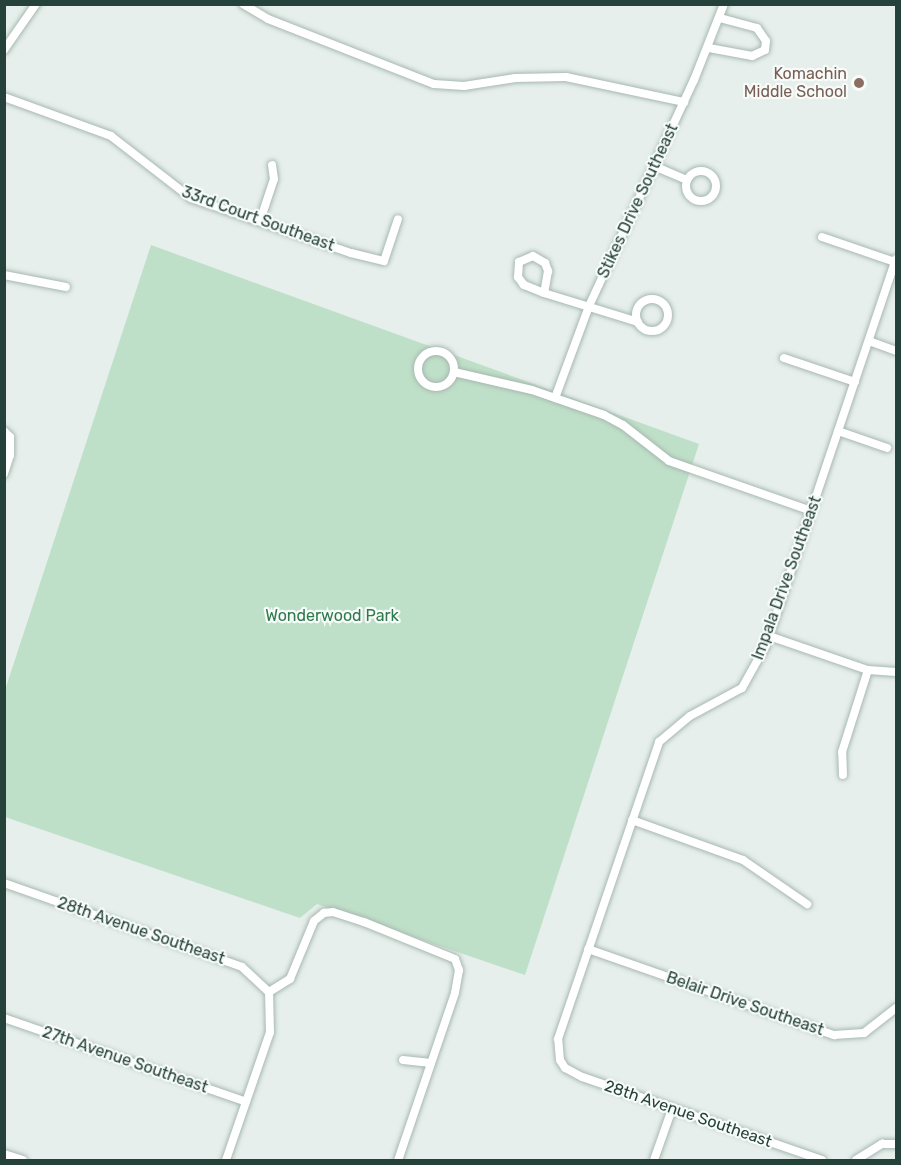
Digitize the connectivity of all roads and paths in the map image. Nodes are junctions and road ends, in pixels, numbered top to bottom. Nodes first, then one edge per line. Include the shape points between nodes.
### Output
1 (36, 4) edge
2 (243, 4) edge
3 (724, 4) edge
4 (719, 18) junction
5 (708, 48) junction
6 (4, 50) edge
7 (4, 97) edge
8 (684, 102) junction
9 (272, 165) dead end
10 (654, 166) junction
11 (687, 180) dead end
12 (398, 219) dead end
13 (260, 221) junction
14 (822, 237) dead end
15 (896, 260) edge
16 (4, 275) edge
17 (66, 287) dead end
18 (544, 293) junction
19 (589, 306) junction
20 (638, 322) junction
21 (869, 341) junction
22 (897, 351) edge
23 (784, 358) dead end
24 (454, 372) junction
25 (855, 382) junction
26 (555, 398) junction
27 (4, 431) edge
28 (838, 431) junction
29 (888, 448) dead end
30 (4, 474) edge
31 (812, 511) junction
32 (769, 636) junction
33 (868, 670) junction
34 (897, 672) edge
35 (843, 775) dead end
36 (632, 819) junction
37 (4, 883) edge
38 (807, 904) dead end
39 (588, 949) junction
40 (269, 992) junction
41 (897, 1008) edge
42 (4, 1018) edge
43 (403, 1060) dead end
44 (560, 1060) joint
45 (431, 1063) junction
46 (246, 1102) junction
47 (672, 1109) junction
48 (897, 1144) edge
49 (4, 1154) edge
50 (23, 1161) edge
51 (226, 1161) edge
52 (398, 1161) edge
53 (654, 1161) edge
54 (822, 1161) edge
55 (856, 1161) edge

1 - 6 street
2 - 8 street via 268,19 434,84 465,86 515,78 566,77
3 - 4 street, Stikes Drive Southeast
4 - 5 street, Stikes Drive Southeast
4 - 5 street via 757,28 766,41 765,50 752,56
5 - 8 street, Stikes Drive Southeast
7 - 13 street, 33rd Court Southeast via 111,136 183,194
8 - 10 street, Stikes Drive Southeast
9 - 13 street via 274,178
10 - 11 street
10 - 19 street, Stikes Drive Southeast
12 - 13 street, 33rd Court Southeast via 384,261
14 - 15 street
15 - 21 street, Impala Drive Southeast
16 - 17 street
18 - 18 street via 548,283 545,263 525,257 516,269 518,277 524,285
18 - 19 street
19 - 20 street
19 - 26 street, Stikes Drive Southeast
20 - 20 street via 650,331 660,329 668,317 666,308 660,301 645,301 637,313
21 - 22 street
21 - 25 street, Impala Drive Southeast
23 - 25 street
24 - 24 street via 452,360 437,351 422,358 418,369 422,380 432,386 448,382
24 - 26 street
25 - 28 street, Impala Drive Southeast
26 - 31 street via 623,425 681,467
27 - 30 street via 10,437 10,454
28 - 29 street
28 - 31 street, Impala Drive Southeast
31 - 32 street, Impala Drive Southeast
32 - 33 street
32 - 36 street, Impala Drive Southeast via 742,688 690,716 659,742
33 - 34 street
33 - 35 street via 842,752
36 - 38 street via 743,860
36 - 39 street, Impala Drive Southeast
37 - 40 street, 28th Avenue Southeast via 242,967
39 - 41 street, Belair Drive Southeast via 834,1035 864,1034
39 - 44 street, Impala Drive Southeast via 558,1039
40 - 45 street via 290,979 314,921 333,912 455,959 458,980
40 - 46 street via 270,1032
42 - 46 street, 27th Avenue Southeast
43 - 45 street
44 - 47 street, 28th Avenue Southeast via 565,1068 582,1077
45 - 52 street
46 - 51 street
47 - 53 street
47 - 54 street, 28th Avenue Southeast
48 - 55 street via 882,1144
49 - 50 street

